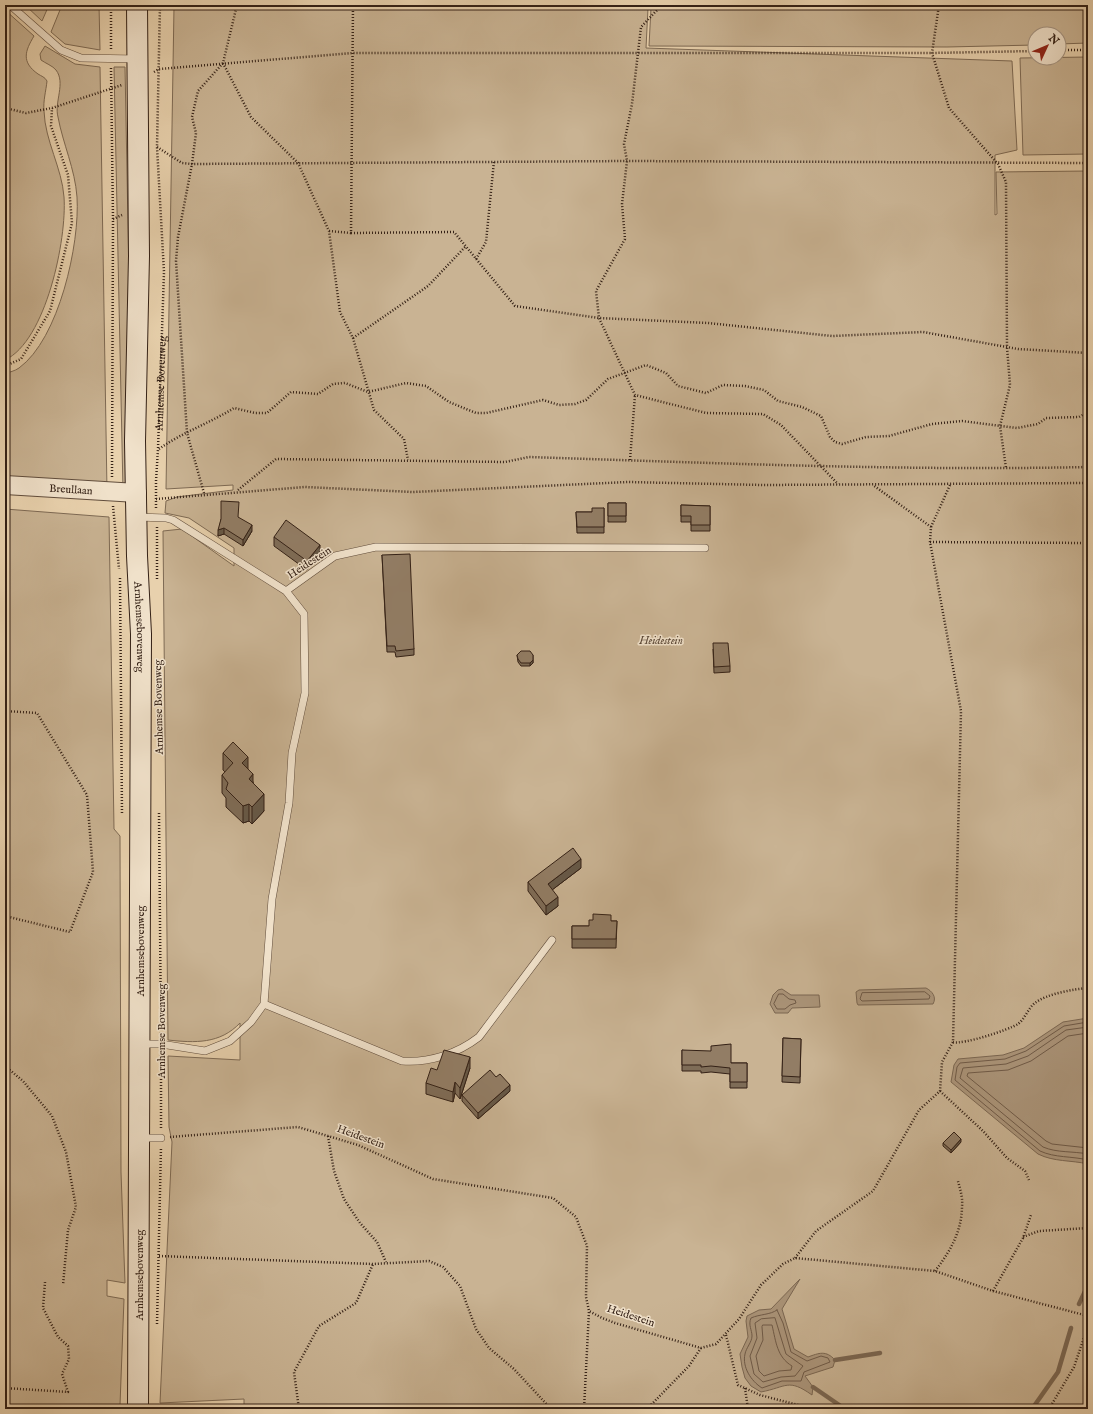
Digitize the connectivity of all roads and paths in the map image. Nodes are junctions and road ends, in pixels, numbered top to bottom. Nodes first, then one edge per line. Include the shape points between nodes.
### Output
1 (10, 5) edge
2 (111, 5) edge
3 (137, 5) edge
4 (160, 5) edge
5 (237, 5) edge
6 (353, 5) edge
7 (664, 5) edge
8 (939, 5) edge
9 (1067, 50) edge
10 (1088, 50) edge
11 (1027, 51) edge
12 (638, 52) junction
13 (353, 53) junction
14 (932, 53) junction
15 (111, 59) junction
16 (138, 59) junction
17 (223, 63) junction
18 (159, 69) junction
19 (138, 80) junction
20 (111, 88) junction
21 (5, 108) edge
22 (52, 108) junction
23 (157, 147) junction
24 (627, 160) junction
25 (494, 161) junction
26 (350, 162) junction
27 (298, 163) junction
28 (1088, 163) edge
29 (192, 164) junction
30 (998, 164) junction
31 (329, 231) junction
32 (351, 233) junction
33 (466, 246) junction
34 (476, 259) junction
35 (599, 318) junction
36 (353, 338) junction
37 (1007, 347) junction
38 (1088, 353) edge
39 (5, 366) edge
40 (625, 373) junction
41 (368, 392) junction
42 (635, 395) junction
43 (1088, 412) edge
44 (1000, 426) junction
45 (187, 433) junction
46 (158, 450) junction
47 (408, 460) junction
48 (630, 460) junction
49 (821, 466) junction
50 (1088, 467) edge
51 (1006, 468) junction
52 (1088, 483) edge
53 (838, 485) junction
54 (873, 485) junction
55 (950, 485) junction
56 (5, 486) edge
57 (238, 490) dead end
58 (111, 492) junction
59 (136, 493) junction
60 (204, 493) dead end
61 (156, 499) junction
62 (136, 517) junction
63 (157, 518) junction
64 (931, 527) junction
65 (930, 542) junction
66 (1088, 543) edge
67 (705, 548) dead end
68 (157, 587) dead end
69 (286, 591) junction
70 (5, 711) edge
71 (159, 807) dead end
72 (5, 916) edge
73 (552, 940) dead end
74 (1088, 988) edge
75 (264, 1004) junction
76 (953, 1042) junction
77 (140, 1044) junction
78 (161, 1044) junction
79 (5, 1066) edge
80 (940, 1091) junction
81 (328, 1136) junction
82 (140, 1138) junction
83 (161, 1138) junction
84 (1029, 1180) dead end
85 (958, 1181) dead end
86 (1031, 1215) dead end
87 (1088, 1228) edge
88 (1023, 1238) junction
89 (159, 1256) junction
90 (795, 1258) junction
91 (386, 1262) junction
92 (373, 1264) junction
93 (935, 1272) junction
94 (45, 1282) dead end
95 (63, 1285) dead end
96 (992, 1291) junction
97 (589, 1311) junction
98 (1088, 1316) edge
99 (1088, 1326) edge
100 (156, 1330) dead end
101 (726, 1334) junction
102 (701, 1348) junction
103 (5, 1388) edge
104 (744, 1388) junction
105 (138, 1409) edge
106 (298, 1409) edge
107 (551, 1409) edge
108 (584, 1409) edge
109 (647, 1409) edge
110 (748, 1409) edge
111 (813, 1409) edge
112 (1049, 1409) edge

1 - 15 lane via 61,50 81,58
2 - 15 path
3 - 16 main road, Arnhemse Bovenweg
4 - 18 path, Arnhemse Bovenweg
5 - 17 path
6 - 13 path
7 - 12 path via 641,27
8 - 14 path
9 - 10 path
11 - 14 path
12 - 13 path
12 - 14 path
12 - 24 path via 624,144
13 - 17 path
13 - 26 path
14 - 30 path via 949,108
15 - 16 lane
15 - 20 path
16 - 19 main road, Arnhemse Bovenweg
17 - 18 path
17 - 27 path via 251,117
17 - 29 path via 198,91 192,118 196,133
18 - 19 path
18 - 23 path, Arnhemse Bovenweg
19 - 20 path
19 - 59 main road, Arnhemse Bovenweg
20 - 22 path
20 - 58 path
21 - 22 path via 26,113
22 - 39 path via 51,126 68,175 72,223 50,311 21,358
23 - 29 path via 182,163
23 - 46 path, Arnhemse Bovenweg via 164,272
24 - 25 path
24 - 30 path
24 - 35 path via 622,204 625,239 596,291
25 - 26 path
25 - 34 path via 486,242
26 - 27 path
26 - 32 path
27 - 29 path
27 - 31 path
28 - 30 path
29 - 45 path via 178,237 176,262
30 - 37 path via 1006,182
31 - 32 path
31 - 36 path via 340,312
32 - 33 path via 454,232
33 - 34 path
33 - 36 path via 428,286
34 - 35 path via 515,306
35 - 37 path via 708,323 832,336 923,332
35 - 40 path
36 - 41 path
37 - 38 path
37 - 44 path via 1010,385
40 - 41 path via 608,379 586,400 575,404 559,405 543,400 486,413 476,413 449,402 426,386 406,383
40 - 42 path
40 - 44 path via 646,365 666,373 678,386 701,392 706,393 724,385 764,390 778,401 802,407 821,416 830,437 842,444 866,437 890,436 932,424 962,421
41 - 45 path via 345,383 333,384 318,394 291,392 267,413 234,408 213,422
41 - 47 path via 374,410 404,439
42 - 48 path
42 - 49 path via 706,413 763,414 781,425
43 - 44 path via 1079,417 1046,418 1038,424 1017,428
44 - 51 path
45 - 46 path
45 - 60 path
46 - 61 path, Arnhemse Bovenweg
47 - 48 path via 505,462 529,457
47 - 57 path via 276,459
48 - 49 path
49 - 51 path
49 - 53 path
50 - 51 path
52 - 55 path
53 - 54 path
53 - 61 path via 763,486 628,482 413,492 305,487
54 - 55 path
54 - 64 path
55 - 64 path
56 - 58 street, Breullaan
58 - 59 street, Breullaan
59 - 62 main road, Arnhemsebovenweg
61 - 63 path, Arnhemse Bovenweg
62 - 63 lane, Heidestein
62 - 77 main road, Arnhemsebovenweg via 141,634
63 - 68 path, Arnhemse Bovenweg
63 - 69 lane, Heidestein via 173,520
64 - 65 path
65 - 66 path
65 - 76 path via 960,711
67 - 69 lane, Heidestein via 376,547 335,556
69 - 75 lane, Heidestein via 304,614 305,693 292,753 289,803 272,899
70 - 72 path via 37,713 87,795 93,872 70,932
71 - 78 path, Arnhemse Bovenweg
73 - 75 lane via 479,1037 467,1046 429,1060 402,1060
74 - 76 path via 1069,990 1035,1002 1018,1024 986,1037 958,1044
75 - 78 lane via 251,1022 230,1041 205,1051
76 - 80 path via 942,1062
77 - 78 lane
77 - 82 main road, Arnhemsebovenweg
78 - 83 path, Arnhemse Bovenweg
79 - 95 path via 23,1081 52,1116 66,1152 76,1207 68,1230
80 - 84 path via 983,1131 1007,1158 1025,1171
80 - 90 path via 919,1110 873,1191 816,1231
81 - 83 path, Heidestein via 298,1127
81 - 91 path via 334,1171 344,1199 377,1242
81 - 97 path, Heidestein via 358,1145 433,1179 553,1198 576,1217 587,1246 586,1297
82 - 83 lane
82 - 105 main road, Arnhemsebovenweg
83 - 89 path, Arnhemse Bovenweg
85 - 93 path via 962,1205 958,1232 948,1255
86 - 88 path
87 - 88 path via 1039,1231
88 - 96 path
89 - 92 path
89 - 100 path, Arnhemse Bovenweg
90 - 93 path
90 - 101 path via 782,1264 761,1285
91 - 92 path
91 - 107 path via 429,1261 443,1267 460,1286 476,1329 489,1348 514,1369
92 - 106 path via 356,1303 319,1326 294,1372
93 - 96 path
94 - 103 path via 43,1308 58,1338 68,1346 69,1359 62,1374 68,1392
96 - 98 path
97 - 102 path, Heidestein via 615,1323
97 - 108 path
99 - 112 path via 1074,1367
101 - 102 path via 716,1344
101 - 104 path via 738,1385
102 - 109 path via 690,1366
104 - 110 path
104 - 111 path via 760,1395

